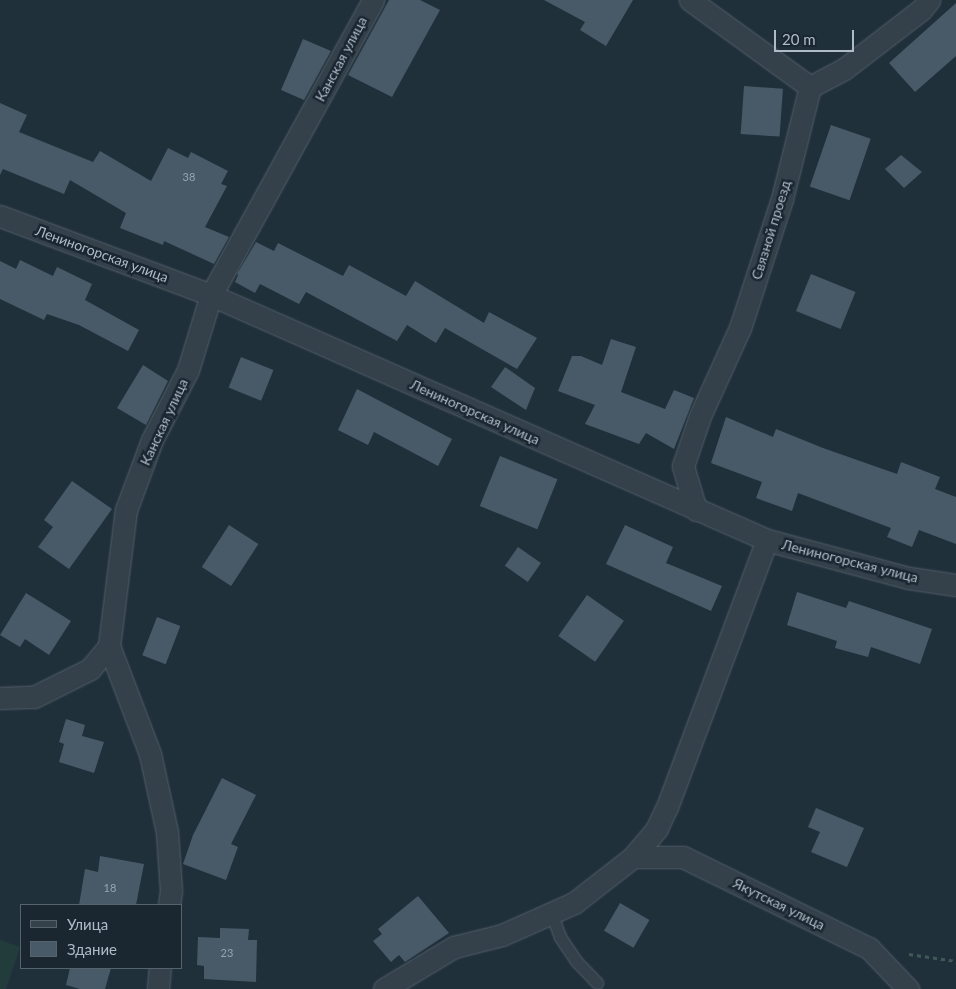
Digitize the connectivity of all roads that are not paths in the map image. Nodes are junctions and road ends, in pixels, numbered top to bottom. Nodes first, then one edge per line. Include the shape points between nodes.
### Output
1 (373, 0) edge
2 (690, 0) edge
3 (929, 0) edge
4 (810, 87) junction
5 (0, 216) edge
6 (211, 295) junction
7 (696, 510) junction
8 (766, 540) junction
9 (956, 585) edge
10 (109, 646) junction
11 (0, 698) edge
12 (634, 857) junction
13 (169, 904) edge
14 (551, 913) junction
15 (160, 969) edge
16 (597, 983) dead end
17 (158, 989) edge
18 (384, 989) edge
19 (908, 989) edge

1 - 6 street, Канская улица
2 - 4 street
3 - 4 street via 921,10 844,69
4 - 7 street, Связной проезд via 782,199 740,328 700,416 684,466
5 - 6 street, Лениногорская улица
6 - 7 street, Лениногорская улица
6 - 10 street, Канская улица via 188,370 152,440 126,510
7 - 8 street, Лениногорская улица
8 - 9 street, Лениногорская улица via 909,578
8 - 12 street via 667,807 657,828
10 - 11 street via 90,669 34,697
10 - 13 street, Канская улица via 150,754 167,832
12 - 14 street via 574,903
12 - 19 street, Якутская улица via 683,857 869,948
14 - 16 lane via 560,938
14 - 18 street via 502,935 454,947
15 - 17 street

